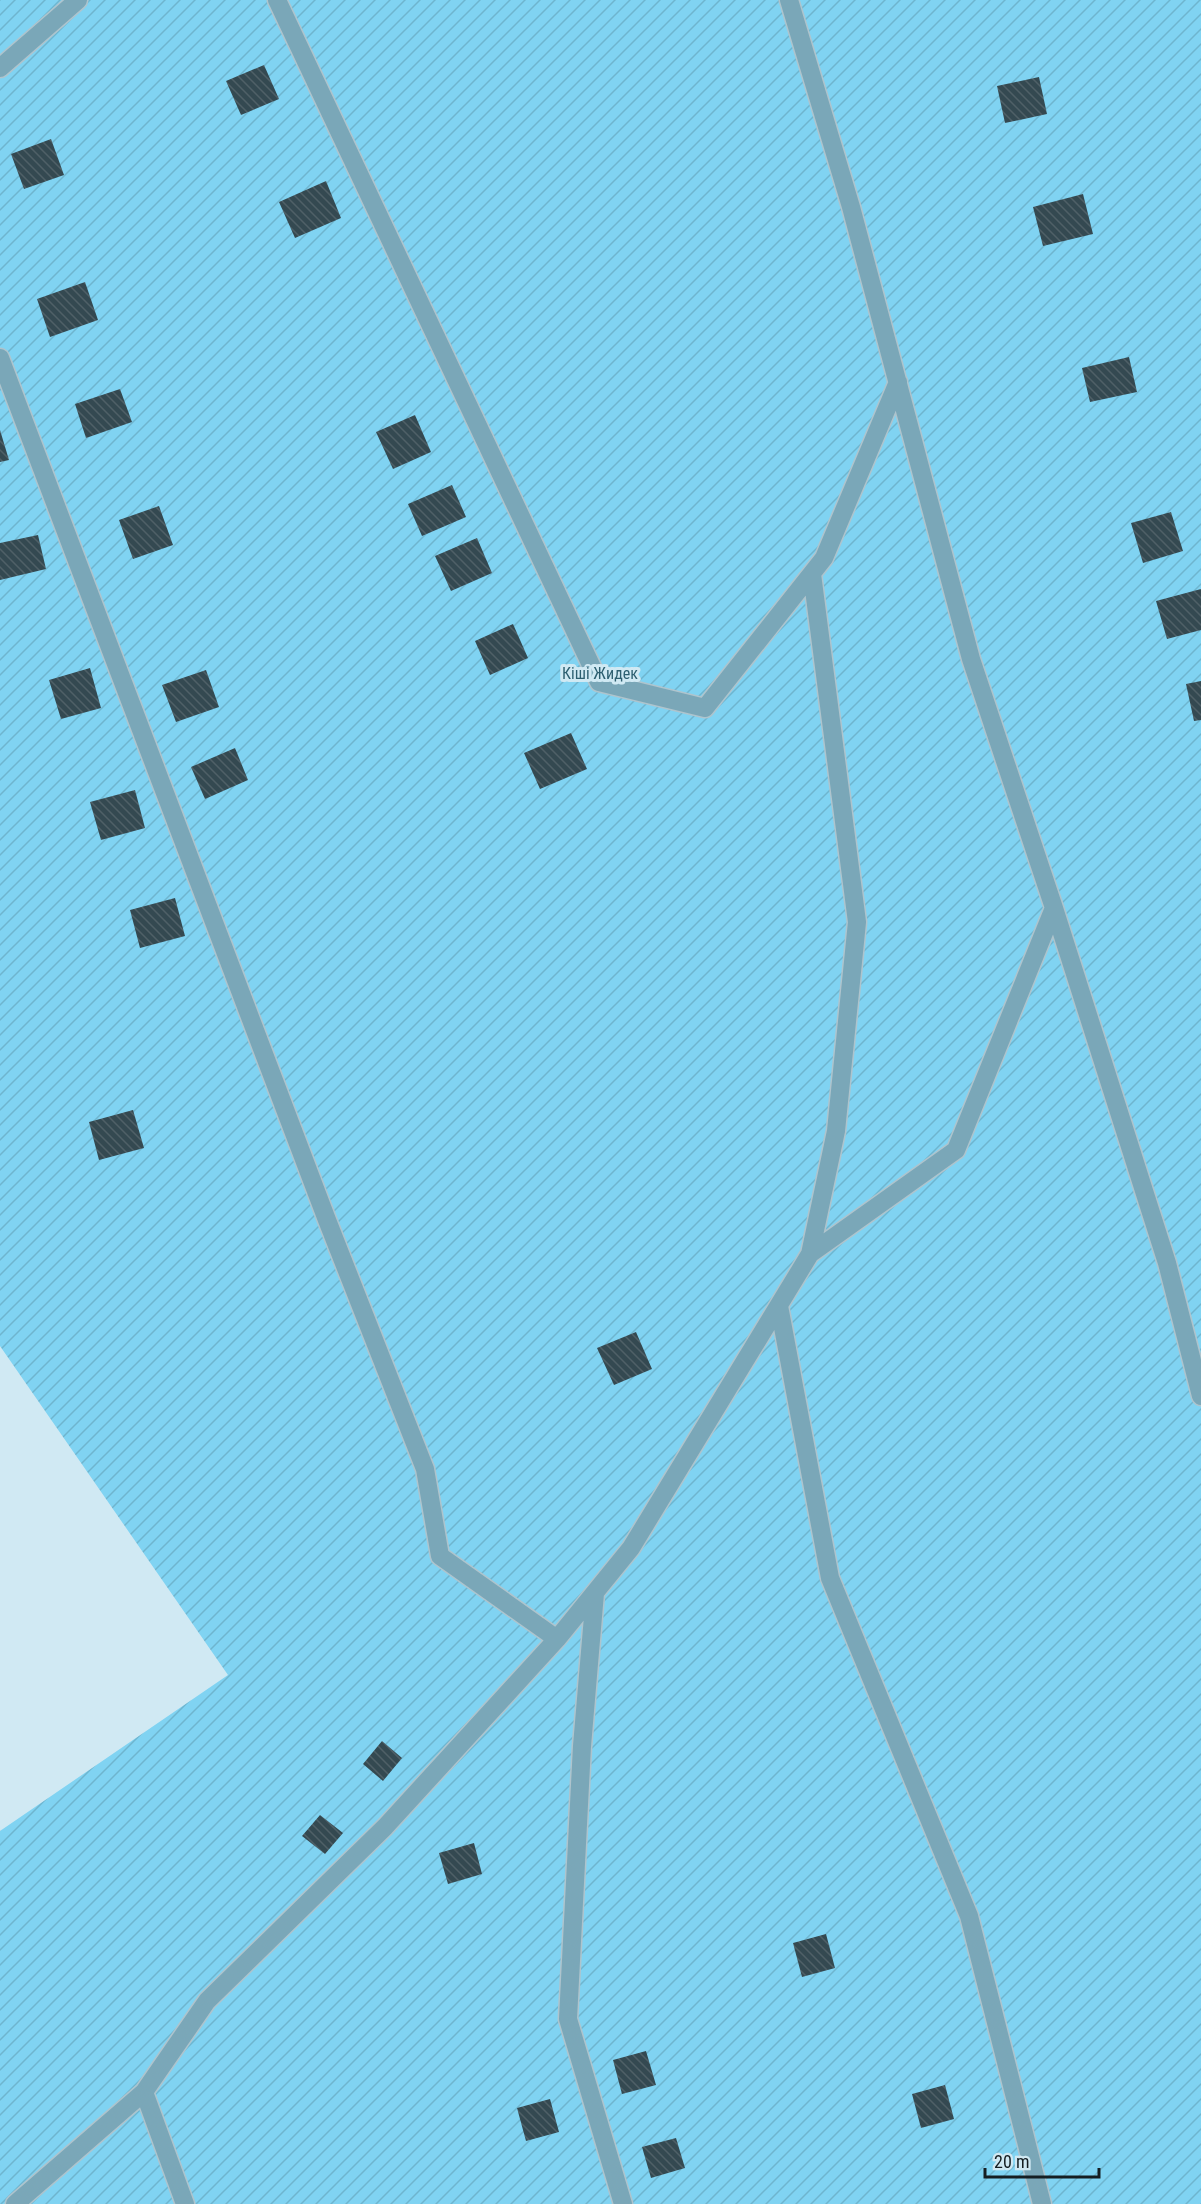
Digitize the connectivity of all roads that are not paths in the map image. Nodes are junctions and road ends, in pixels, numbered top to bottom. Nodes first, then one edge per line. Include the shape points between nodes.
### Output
1 (78, 0) edge
2 (278, 0) edge
3 (789, 0) edge
4 (0, 68) edge
5 (0, 358) edge
6 (898, 382) junction
7 (812, 574) junction
8 (1054, 908) junction
9 (810, 1254) junction
10 (779, 1306) junction
11 (1201, 1396) edge
12 (595, 1593) junction
13 (557, 1639) junction
14 (144, 2092) junction
15 (15, 2204) edge
16 (184, 2204) edge
17 (623, 2204) edge
18 (1042, 2204) edge

1 - 4 street
2 - 7 street via 599,682 705,708
3 - 6 street
5 - 13 street via 425,1469 440,1556
6 - 7 street via 824,558
6 - 8 street via 971,659
7 - 9 street via 857,922 836,1131
8 - 9 street via 956,1150
8 - 11 street via 1167,1263
9 - 10 street
10 - 12 street via 631,1548
10 - 18 street via 830,1578 969,1917
12 - 13 street
12 - 17 street via 582,1746 568,2019
13 - 14 street via 385,1827 207,2001
14 - 15 street
14 - 16 street

